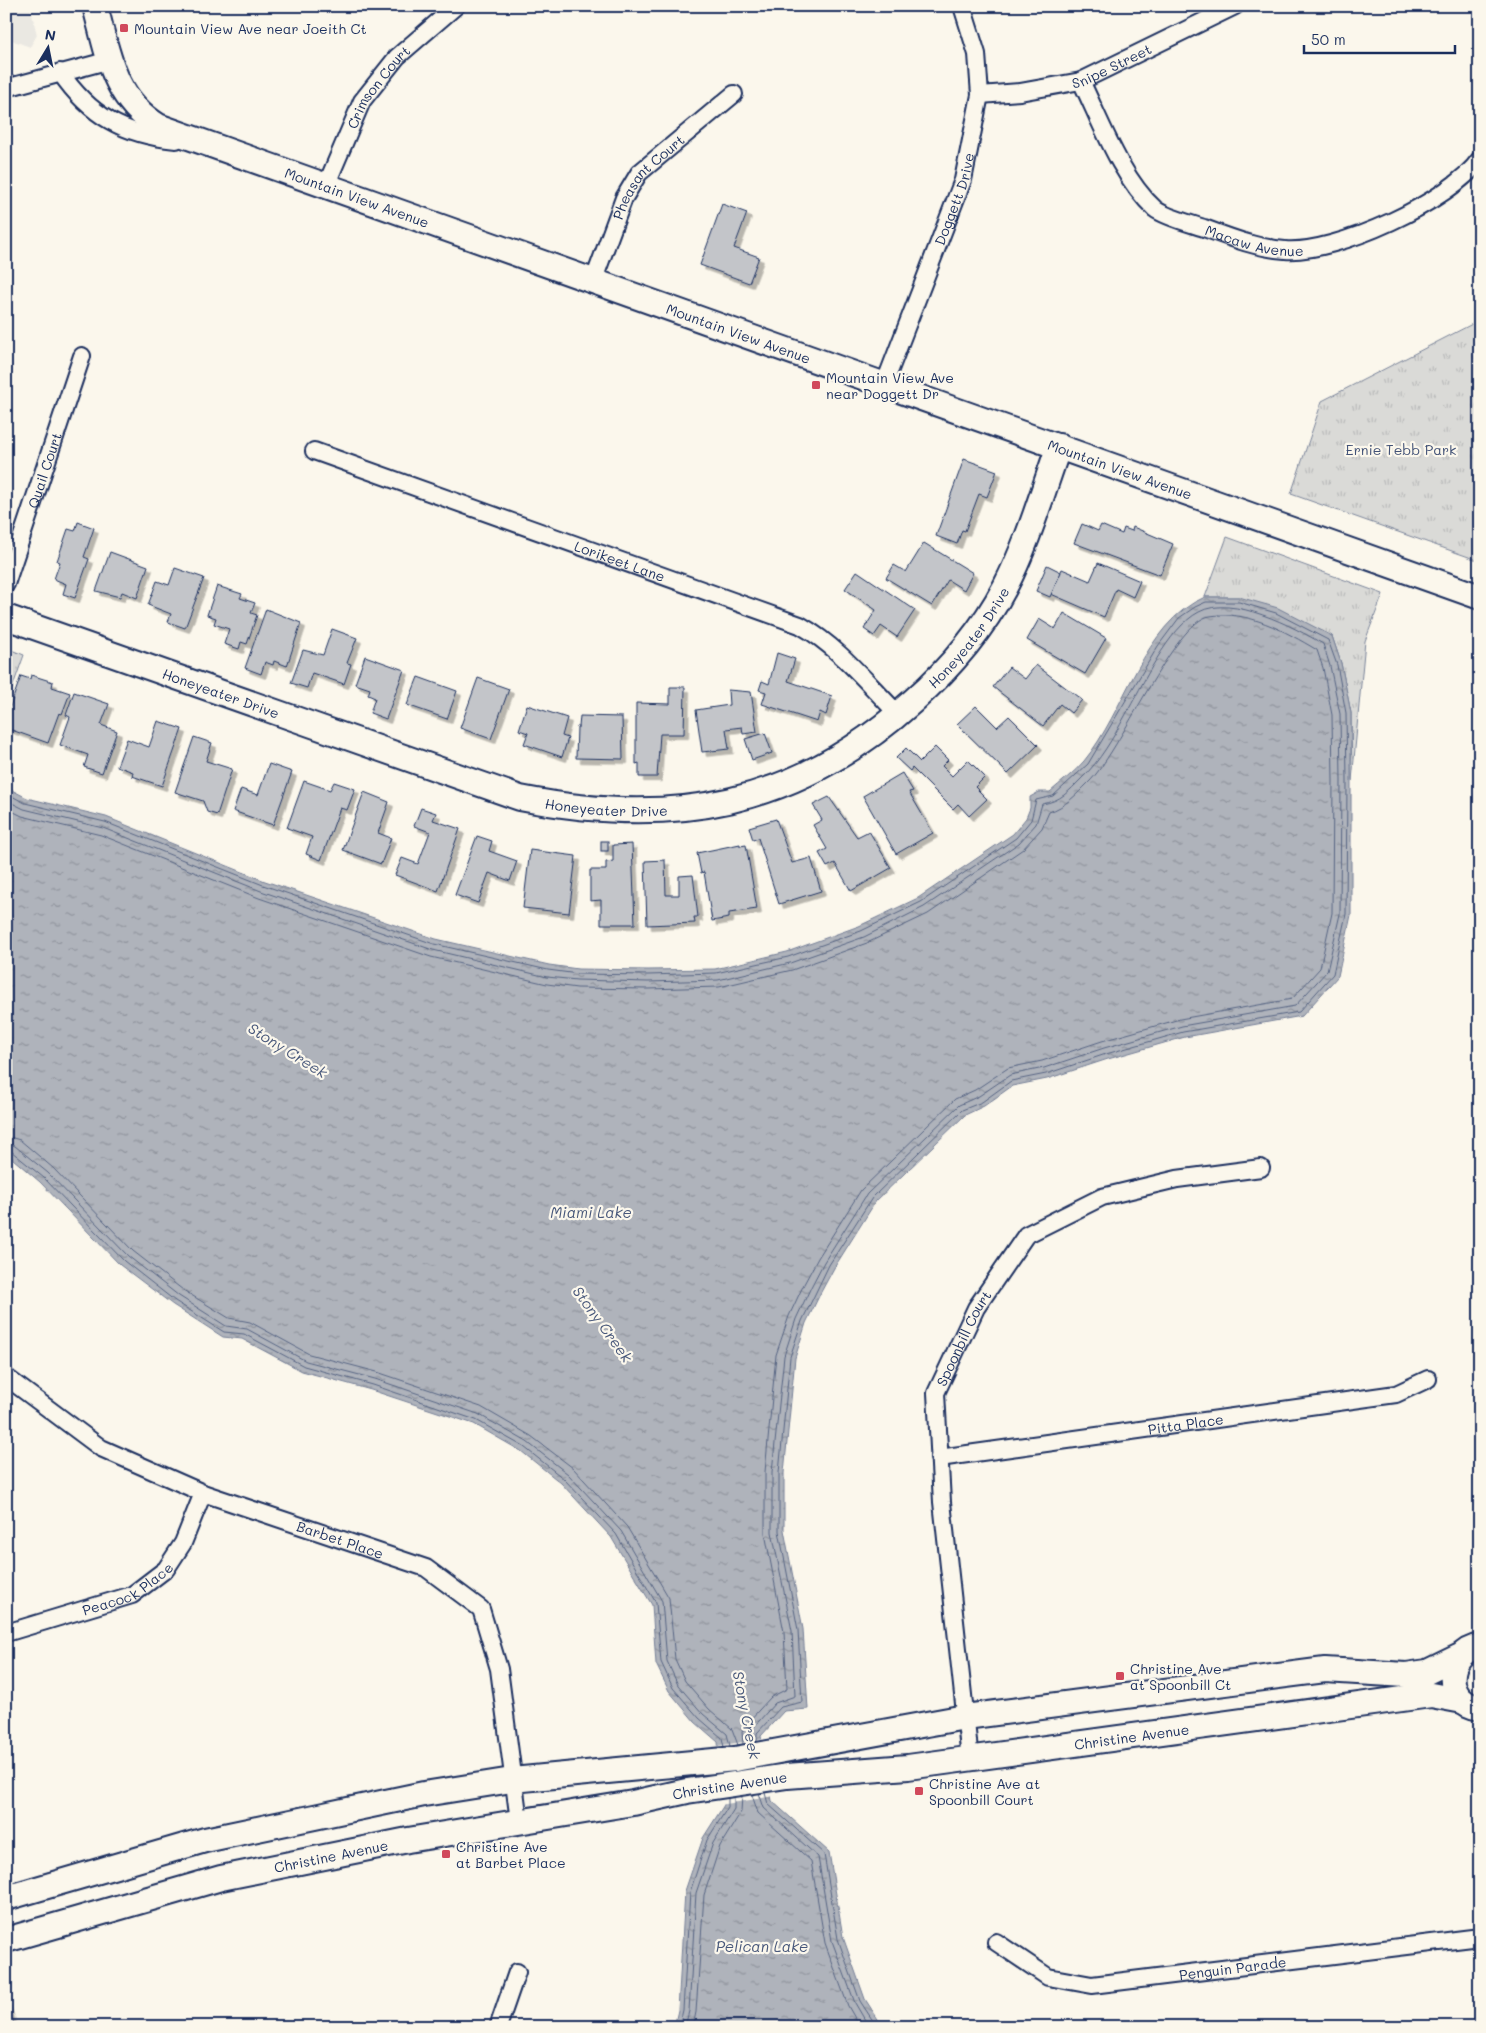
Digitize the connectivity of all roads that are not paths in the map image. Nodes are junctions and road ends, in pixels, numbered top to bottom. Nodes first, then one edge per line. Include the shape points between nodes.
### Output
1 (95, 6) edge
2 (456, 6) edge
3 (962, 6) edge
4 (1235, 6) edge
5 (110, 60) junction
6 (60, 72) junction
7 (1081, 81) junction
8 (6, 88) edge
9 (734, 94) dead end
10 (980, 95) junction
11 (203, 143) junction
12 (1480, 159) edge
13 (325, 188) junction
14 (593, 282) junction
15 (82, 356) dead end
16 (884, 385) junction
17 (1059, 446) junction
18 (314, 451) dead end
19 (6, 584) edge
20 (1480, 598) edge
21 (6, 617) edge
22 (898, 714) junction
23 (1261, 1168) dead end
24 (6, 1377) edge
25 (1428, 1380) dead end
26 (940, 1458) junction
27 (203, 1493) junction
28 (6, 1633) edge
29 (1480, 1646) edge
30 (1458, 1657) junction
31 (1472, 1704) edge
32 (965, 1717) junction
33 (970, 1759) junction
34 (512, 1780) junction
35 (520, 1821) junction
36 (6, 1898) edge
37 (1480, 1937) edge
38 (6, 1940) edge
39 (996, 1942) dead end
40 (517, 1972) dead end
41 (498, 2027) edge

1 - 5 street, Mountain View Avenue
2 - 13 street, Crimson Court via 398,57 362,101
3 - 10 street, Doggett Drive via 977,54
4 - 7 street, Snipe Street
5 - 6 street
5 - 11 street, Mountain View Avenue via 121,89 144,118
6 - 8 street
6 - 11 street via 73,92 95,113 118,126 154,138
7 - 10 street, Snipe Street via 1029,91
7 - 12 street, Macaw Avenue via 1129,176 1157,210 1255,246 1294,250 1346,240 1450,188
9 - 14 street, Pheasant Court via 639,173 624,198
10 - 16 street, Doggett Drive via 962,180
11 - 13 street, Mountain View Avenue
13 - 14 street, Mountain View Avenue
14 - 16 street, Mountain View Avenue
15 - 19 street, Quail Court
16 - 17 street, Mountain View Avenue
17 - 20 street, Mountain View Avenue
17 - 22 street, Honeyeater Drive via 1016,565 992,610 942,675
18 - 22 street, Lorikeet Lane via 800,625 838,651
21 - 22 street, Honeyeater Drive via 503,793 596,810 668,811 750,795 807,775 857,746
23 - 26 street, Spoonbill Court via 1177,1179 1102,1197 1026,1235 976,1308 936,1393
24 - 27 street, Barbet Place via 101,1448
25 - 26 street, Pitta Place via 1396,1394
26 - 32 street, Spoonbill Court
27 - 28 street, Peacock Place via 183,1543 166,1569 132,1595
27 - 34 street, Barbet Place via 426,1568 481,1609 498,1669
29 - 30 street, Christine Avenue via 1468,1649
30 - 31 street via 1452,1670 1452,1683 1455,1691
30 - 32 street, Christine Avenue via 1427,1672 1406,1675 1325,1670
31 - 33 street, Christine Avenue via 1431,1695
32 - 33 street, Spoonbill Court
32 - 34 street, Christine Avenue via 783,1751
33 - 35 street, Christine Avenue via 787,1776
34 - 35 street, Barbet Place
34 - 36 street, Christine Avenue via 424,1794 204,1840
35 - 38 street, Christine Avenue via 221,1878
37 - 39 street, Penguin Parade via 1092,1985 1048,1977
40 - 41 street

